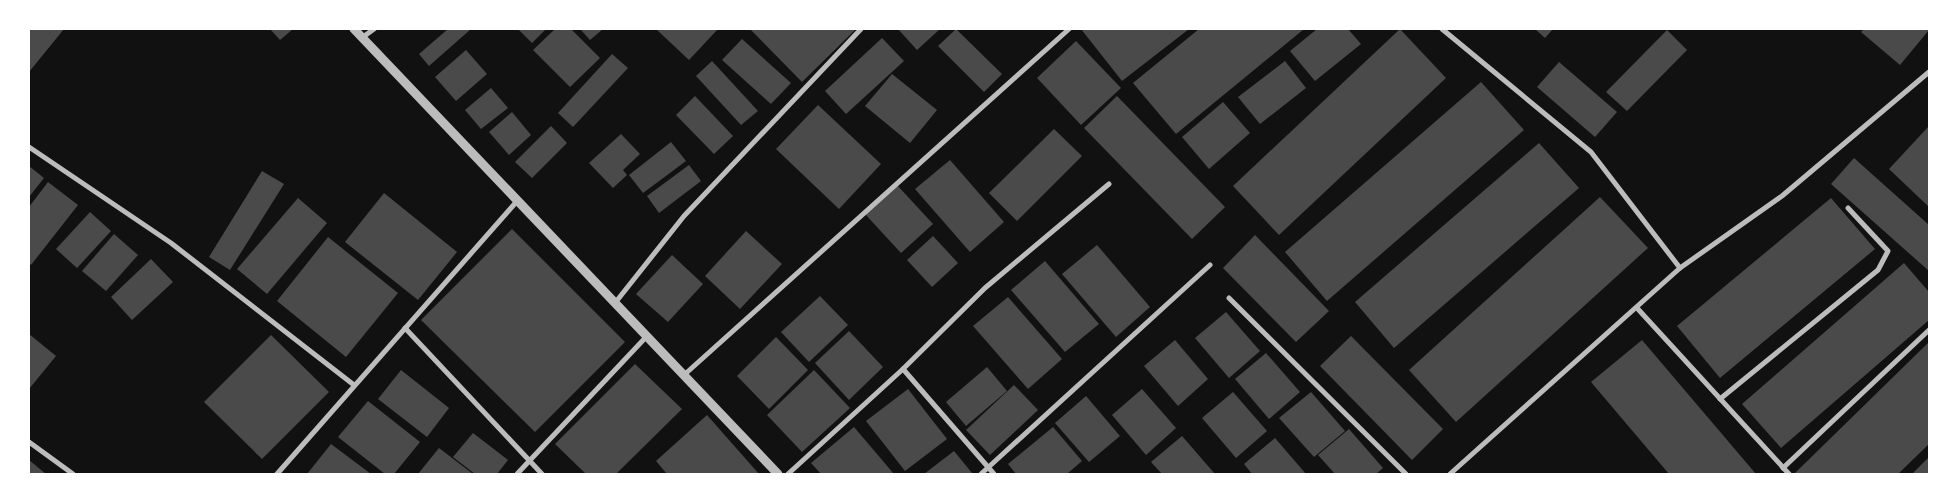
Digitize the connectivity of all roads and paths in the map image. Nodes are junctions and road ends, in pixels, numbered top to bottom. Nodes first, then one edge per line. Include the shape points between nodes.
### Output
1 (354, 29) edge
2 (374, 29) edge
3 (861, 29) edge
4 (1069, 29) edge
5 (1442, 29) edge
6 (363, 38) junction
7 (1929, 72) edge
8 (29, 147) edge
9 (1109, 184) dead end
10 (518, 200) junction
11 (1848, 208) dead end
12 (1210, 265) dead end
13 (1680, 268) junction
14 (1229, 298) dead end
15 (615, 303) junction
16 (1637, 308) junction
17 (405, 328) junction
18 (1929, 330) edge
19 (647, 336) junction
20 (903, 369) junction
21 (684, 375) junction
22 (354, 385) junction
23 (1720, 399) junction
24 (29, 442) edge
25 (530, 460) junction
26 (989, 468) junction
27 (1783, 468) junction
28 (73, 474) edge
29 (276, 474) edge
30 (517, 474) edge
31 (542, 474) edge
32 (778, 474) edge
33 (788, 474) edge
34 (981, 474) edge
35 (994, 474) edge
36 (1406, 474) edge
37 (1450, 474) edge
38 (1789, 474) edge

1 - 6 street
2 - 6 street
3 - 15 street via 684,216
4 - 21 street
5 - 13 street via 1591,152
6 - 10 street
7 - 13 street via 1782,196
8 - 22 street via 171,243
9 - 20 street via 985,288
10 - 15 street
10 - 17 street
11 - 23 street via 1888,251 1878,270
12 - 26 street
13 - 16 street
14 - 36 street
15 - 19 street
16 - 23 street
16 - 37 street
17 - 22 street
17 - 25 street
18 - 27 street
19 - 21 street
19 - 25 street
20 - 26 street
20 - 33 street
21 - 32 street
22 - 29 street
23 - 27 street
24 - 28 street
25 - 30 street
25 - 31 street
26 - 34 street
26 - 35 street
27 - 38 street

